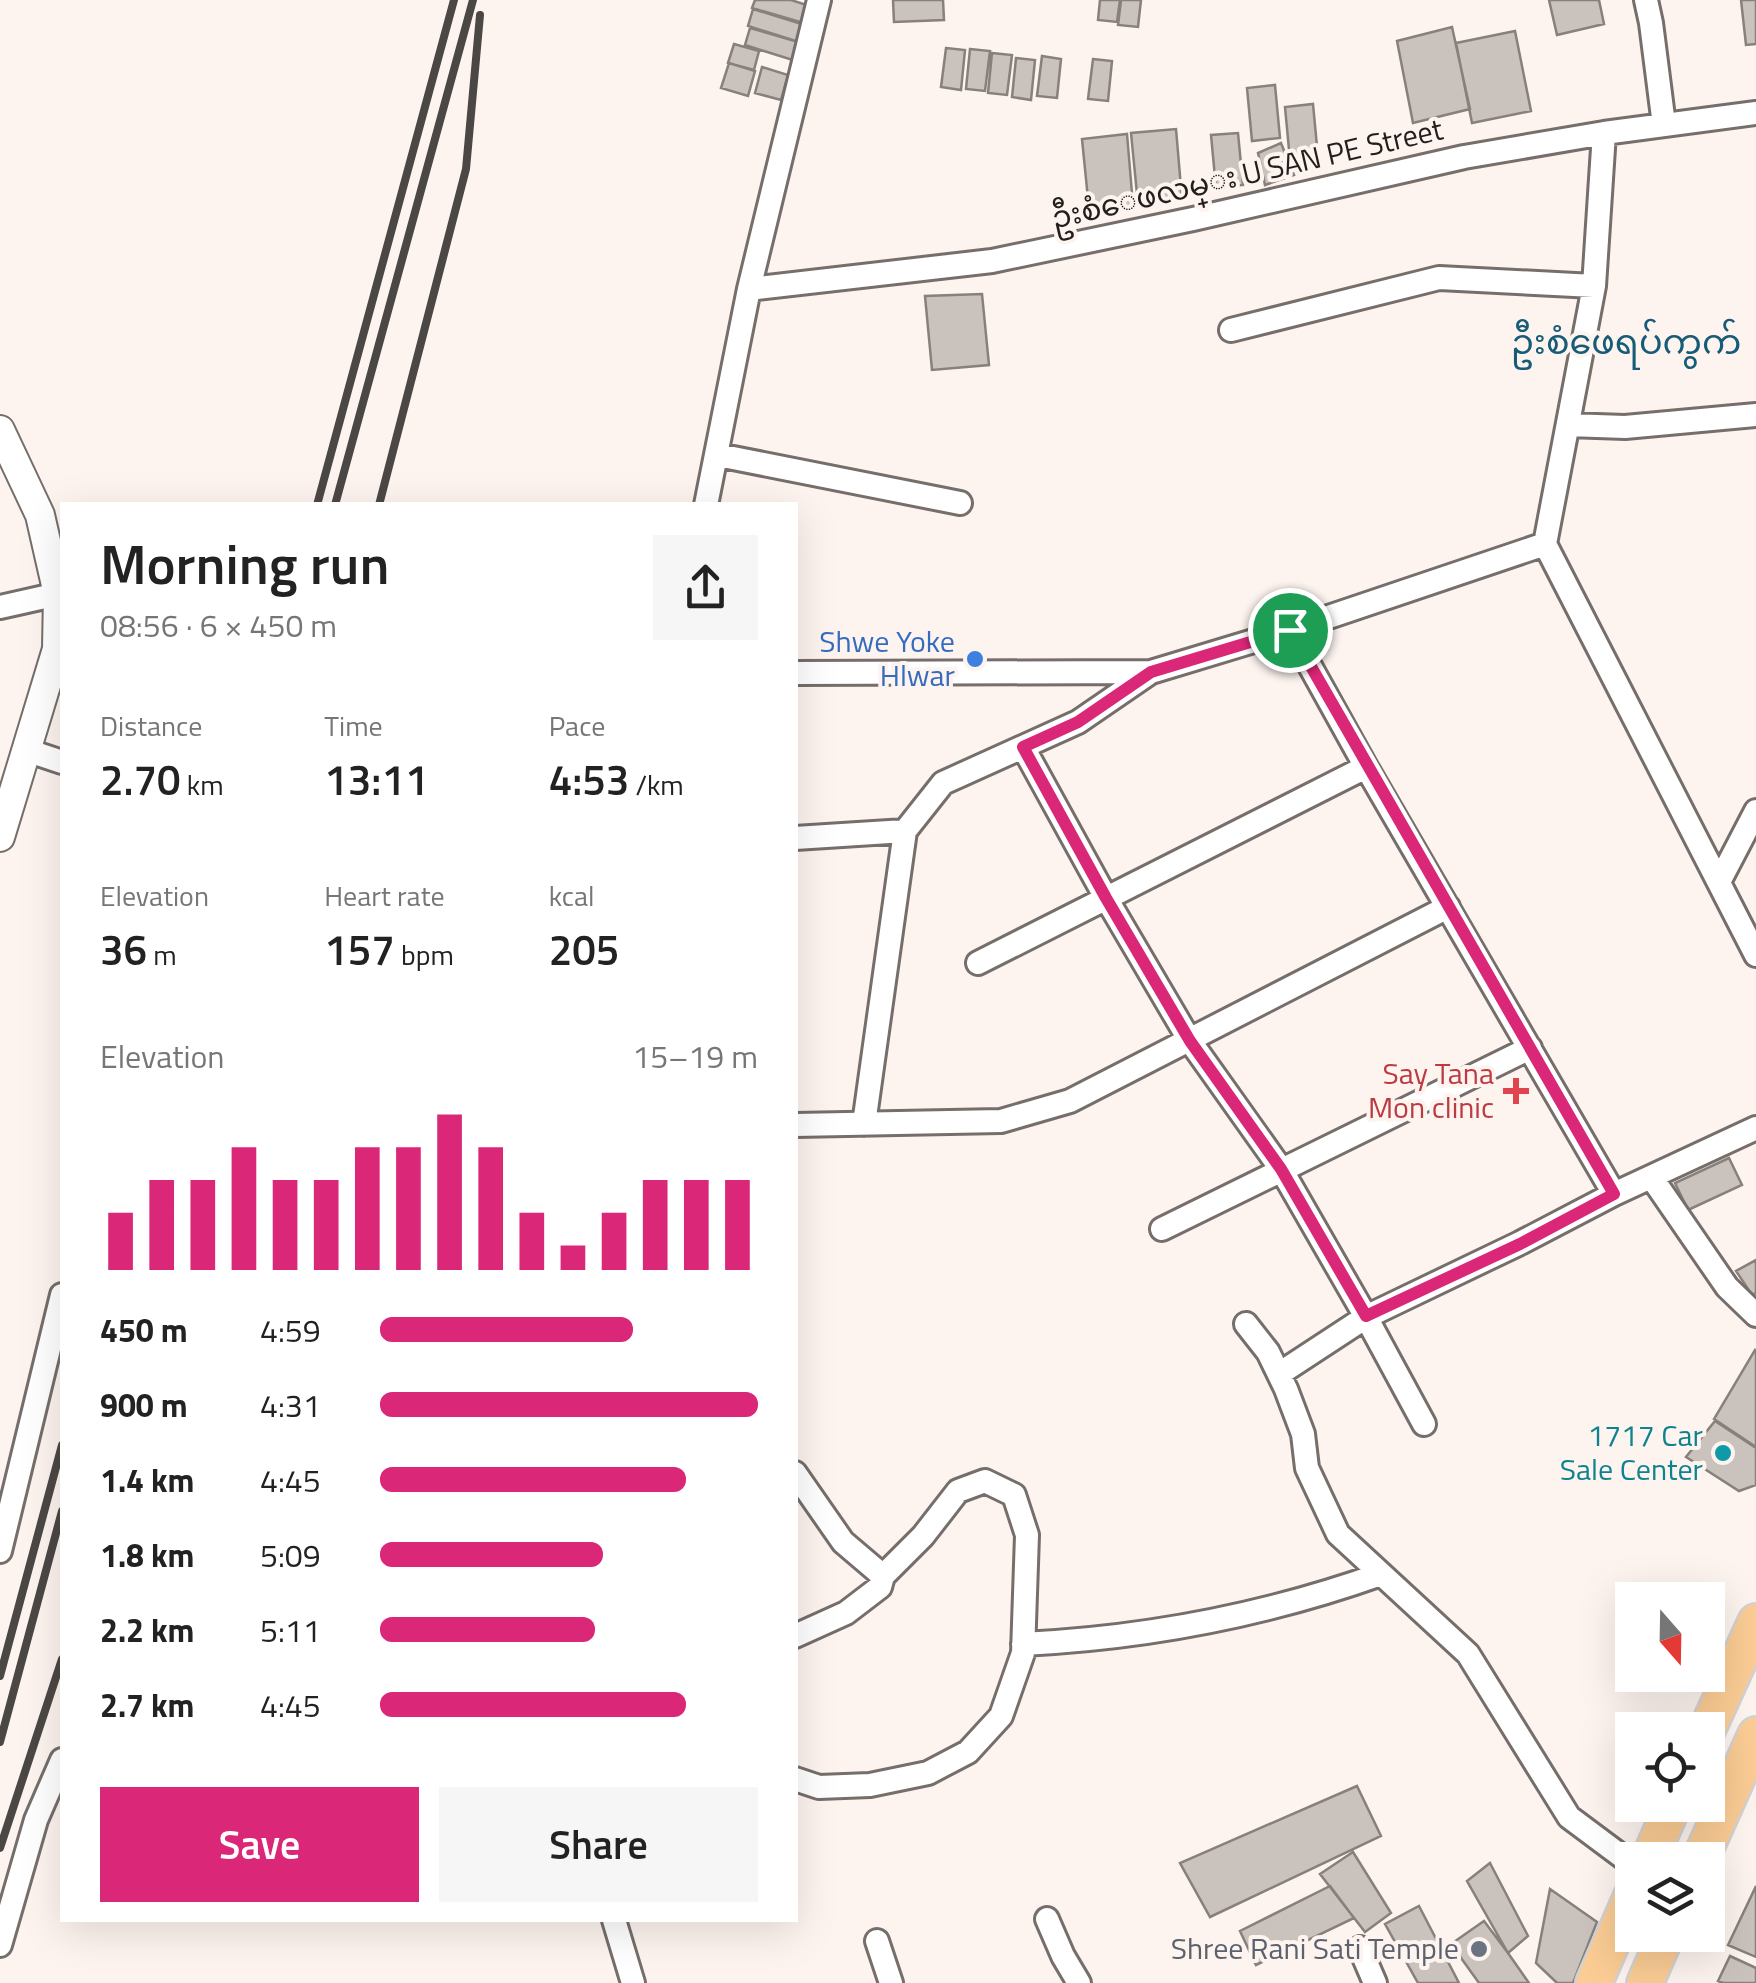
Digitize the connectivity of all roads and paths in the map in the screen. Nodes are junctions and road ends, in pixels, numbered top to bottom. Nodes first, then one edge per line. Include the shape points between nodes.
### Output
1 (820, 0) edge
2 (1646, 0) edge
3 (1756, 113) edge
4 (1664, 125) junction
5 (1604, 132) junction
6 (1594, 286) junction
7 (750, 288) junction
8 (1230, 330) dead end
9 (1756, 415) edge
10 (1568, 425) junction
11 (0, 430) edge
12 (718, 454) junction
13 (707, 502) edge
14 (960, 502) dead end
15 (1545, 544) junction
16 (58, 594) junction
17 (0, 607) edge
18 (1290, 630) junction
19 (1151, 672) junction
20 (798, 673) edge
21 (1023, 747) junction
22 (26, 750) junction
23 (60, 761) edge
24 (1366, 767) junction
25 (1756, 812) edge
26 (905, 831) junction
27 (0, 837) edge
28 (798, 838) edge
29 (1718, 882) junction
30 (1106, 898) junction
31 (1448, 907) junction
32 (1756, 954) edge
33 (978, 964) dead end
34 (1190, 1041) junction
35 (1530, 1048) junction
36 (798, 1124) edge
37 (864, 1124) junction
38 (1756, 1128) edge
39 (1281, 1169) junction
40 (1652, 1178) junction
41 (1614, 1194) junction
42 (1162, 1229) dead end
43 (60, 1303) edge
44 (1756, 1315) edge
45 (1366, 1316) junction
46 (1246, 1324) dead end
47 (1279, 1374) junction
48 (1424, 1424) dead end
49 (798, 1478) edge
50 (0, 1551) edge
51 (1381, 1574) junction
52 (883, 1576) junction
53 (1756, 1622) edge
54 (798, 1635) edge
55 (1023, 1644) junction
56 (1715, 1712) edge
57 (1756, 1735) edge
58 (60, 1765) edge
59 (798, 1780) edge
60 (1708, 1842) edge
61 (1615, 1851) edge
62 (1047, 1919) dead end
63 (615, 1922) edge
64 (1615, 1935) edge
65 (877, 1941) dead end
66 (0, 1945) edge
67 (1360, 1948) dead end
68 (1658, 1952) edge
69 (633, 1983) edge
70 (891, 1983) edge
71 (1079, 1983) edge
72 (1375, 1983) edge
73 (1594, 1983) edge
74 (1644, 1983) edge

1 - 7 street
2 - 4 street
3 - 4 street, ဦးစံေဖလမ္း U SAN PE Street
4 - 5 street, ဦးစံေဖလမ္း U SAN PE Street
5 - 6 street
5 - 7 street, ဦးစံေဖလမ္း U SAN PE Street via 992,261
6 - 8 street via 1439,278
6 - 10 street
7 - 12 street
9 - 10 street via 1644,426
10 - 15 street
11 - 16 street via 40,515
12 - 13 street
12 - 14 street
15 - 18 street
15 - 29 street
16 - 17 street
16 - 22 street via 57,649
18 - 19 street
18 - 24 street
19 - 20 street
19 - 21 street via 1078,722
21 - 26 street via 943,783
21 - 30 street
22 - 23 street
22 - 27 street
24 - 30 street
24 - 31 street
25 - 29 street
26 - 28 street
26 - 37 street
29 - 32 street
30 - 33 street
30 - 34 street
31 - 34 street
31 - 35 street
34 - 37 street via 1070,1101 1002,1121
34 - 39 street
35 - 39 street
35 - 41 street
36 - 37 street
38 - 40 street
39 - 42 street
39 - 45 street
40 - 41 street
40 - 44 street via 1727,1286
41 - 45 street
43 - 50 street
45 - 47 street
45 - 48 street
46 - 47 street
47 - 51 street via 1303,1434 1306,1468 1338,1534
49 - 52 street via 843,1542
51 - 55 street via 1207,1622 1092,1641
51 - 61 street via 1468,1654 1569,1817
52 - 54 street via 880,1587 846,1613
52 - 55 street via 958,1491 985,1481 1014,1495 1027,1535
53 - 56 main road
55 - 59 street via 1001,1716 968,1752 928,1773 870,1785 819,1787
57 - 60 main road
58 - 66 street via 36,1820
62 - 71 street
63 - 69 street
64 - 73 main road
65 - 70 street
67 - 72 street
68 - 74 main road

